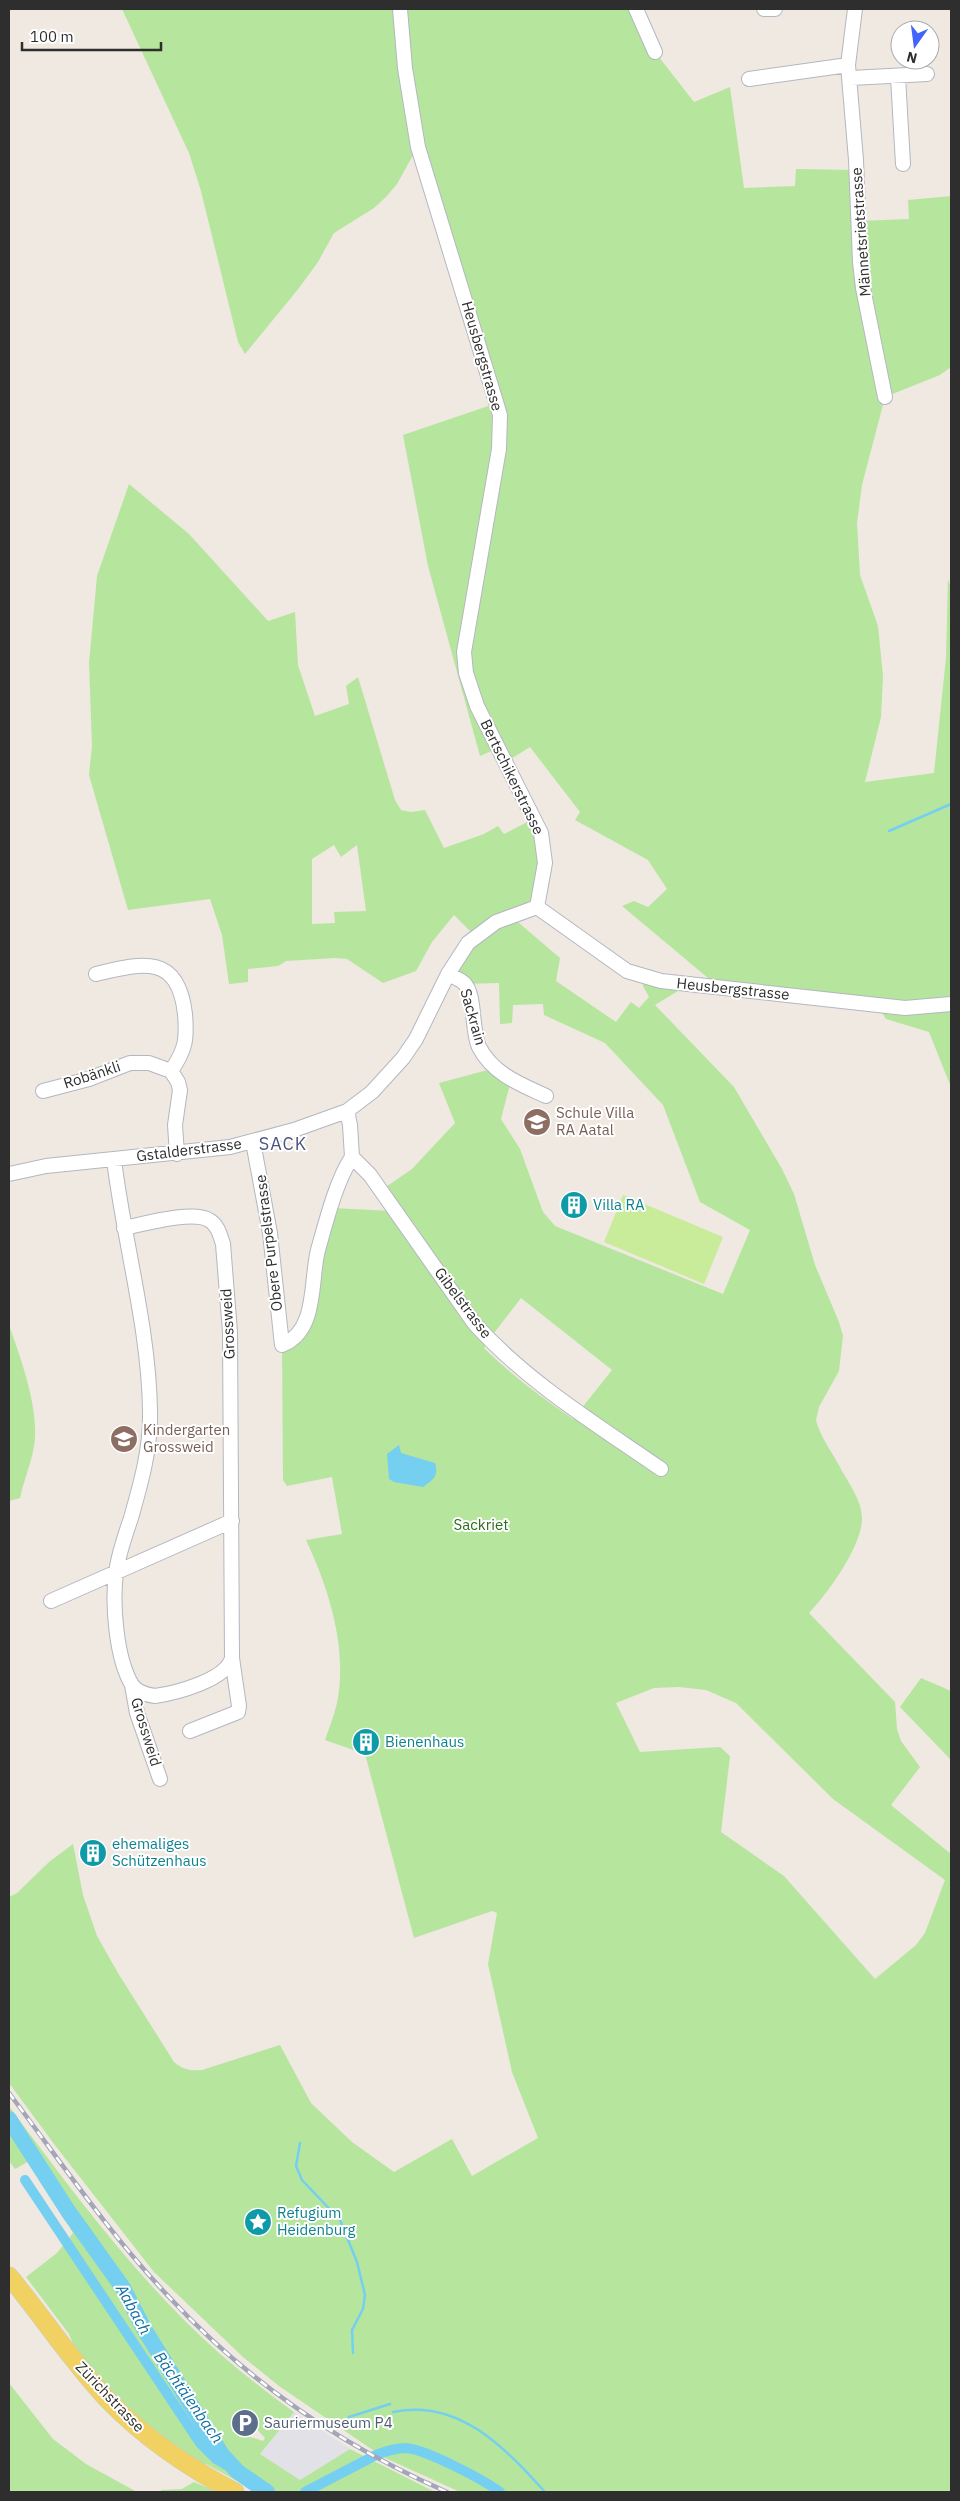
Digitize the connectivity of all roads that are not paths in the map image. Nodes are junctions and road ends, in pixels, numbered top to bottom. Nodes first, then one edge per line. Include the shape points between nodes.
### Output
1 (400, 9) edge
2 (636, 9) edge
3 (764, 9) edge
4 (775, 9) edge
5 (855, 9) edge
6 (656, 52) dead end
7 (849, 71) junction
8 (928, 74) dead end
9 (898, 77) junction
10 (749, 79) dead end
11 (903, 164) dead end
12 (885, 397) dead end
13 (477, 706) joint
14 (537, 907) junction
15 (96, 974) dead end
16 (448, 974) junction
17 (951, 1004) edge
18 (171, 1071) junction
19 (43, 1091) dead end
20 (546, 1096) dead end
21 (346, 1111) junction
22 (253, 1142) junction
23 (177, 1154) junction
24 (352, 1157) junction
25 (114, 1160) junction
26 (9, 1174) edge
27 (124, 1228) junction
28 (661, 1469) dead end
29 (232, 1521) junction
30 (116, 1573) junction
31 (52, 1601) dead end
32 (232, 1658) junction
33 (132, 1685) junction
34 (190, 1731) dead end
35 (160, 1779) dead end
36 (9, 2276) edge
37 (235, 2492) edge

1 - 13 street, Heusbergstrasse via 405,68 418,147 500,416 499,449 464,652 466,673
2 - 6 street
3 - 4 street
5 - 7 street, Männetsrietstrasse
7 - 9 street
7 - 10 street
7 - 12 street, Männetsrietstrasse via 860,262
8 - 9 street
9 - 11 street
13 - 14 street, Bertschikerstrasse via 541,833 545,863
14 - 16 street, Gstalderstrasse via 496,922 476,936 461,951
14 - 17 street, Heusbergstrasse via 627,971 661,981 905,1008
15 - 18 street via 133,965 150,966 175,978 182,992 187,1038 181,1057
16 - 20 street, Sackrain via 465,984 470,994 475,1033 480,1047 495,1068 511,1080
16 - 21 street, Gstalderstrasse via 403,1058 372,1092
18 - 19 street, Robänkli via 149,1063 130,1063
18 - 23 street via 180,1090 175,1125
21 - 22 street, Gstalderstrasse
21 - 24 street
22 - 23 street, Gstalderstrasse
22 - 24 street, Obere Purpelstrasse via 270,1233 282,1345 295,1338 306,1319 322,1236
23 - 25 street, Gstalderstrasse
24 - 28 street, Gibelstrasse via 370,1175 490,1341 528,1376
25 - 26 street, Gstalderstrasse via 46,1166
25 - 27 street, Grossweid
27 - 29 street, Grossweid via 202,1217 212,1221 219,1230 230,1332
27 - 30 street, Grossweid via 145,1353 150,1425 143,1475
29 - 30 street
29 - 32 street, Grossweid
30 - 31 street
30 - 33 street, Grossweid via 118,1640
32 - 33 street, Grossweid via 222,1673 163,1695 146,1695
32 - 34 street, Grossweid via 240,1706 238,1712
33 - 35 street, Grossweid via 137,1713
36 - 37 main road, Zürichstrasse via 109,2401 173,2456

